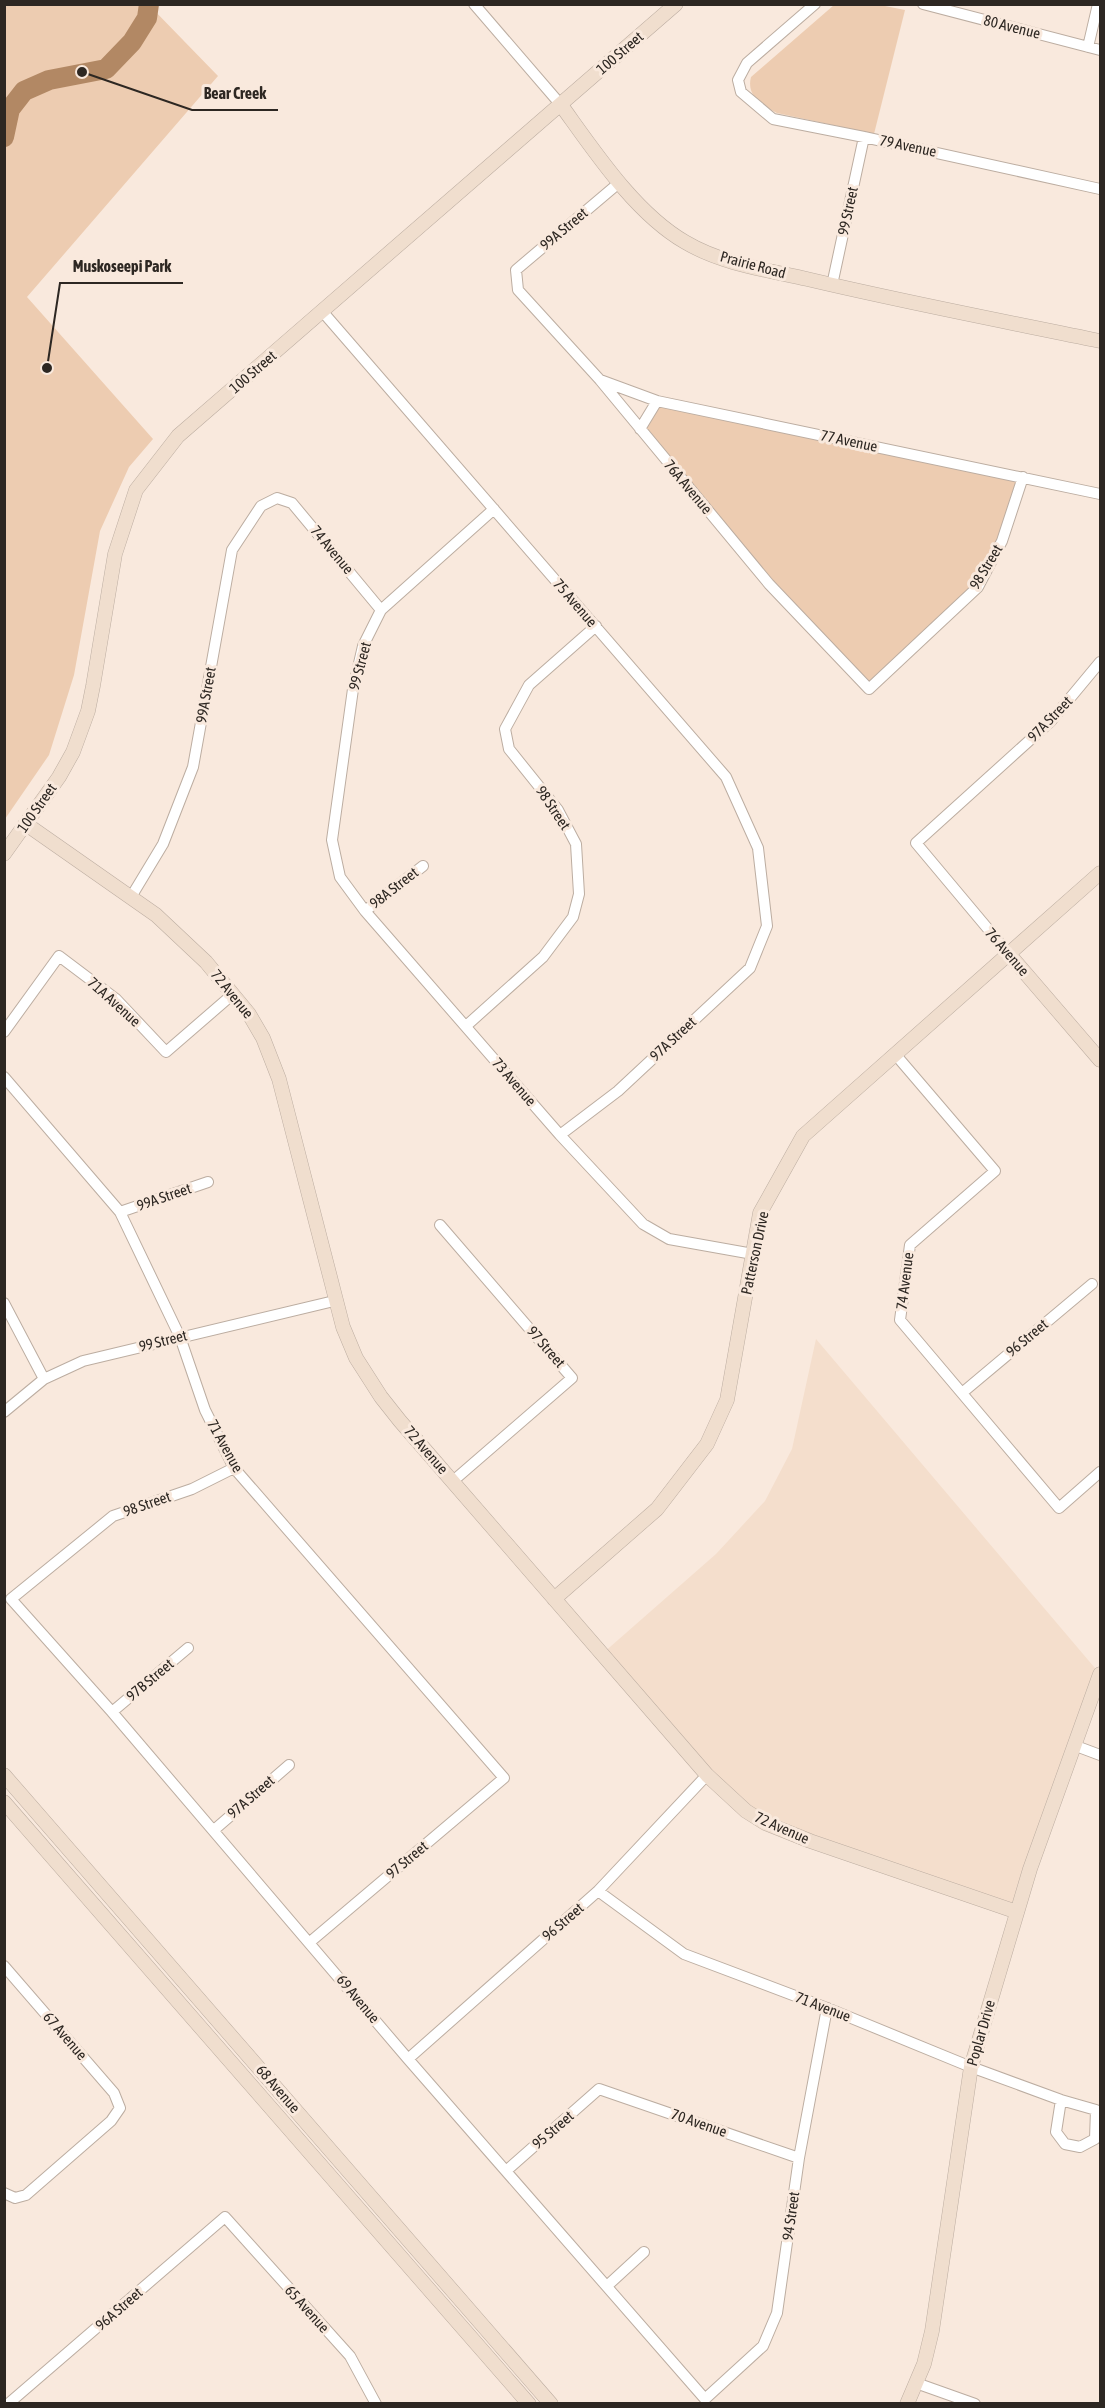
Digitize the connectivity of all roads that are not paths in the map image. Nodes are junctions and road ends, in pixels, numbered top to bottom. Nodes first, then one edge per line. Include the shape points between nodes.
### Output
1 (474, 4) edge
2 (676, 4) edge
3 (815, 4) edge
4 (923, 4) edge
5 (1098, 4) edge
6 (940, 7) edge
7 (1088, 47) junction
8 (1101, 50) edge
9 (561, 105) junction
10 (864, 137) junction
11 (620, 182) junction
12 (1101, 189) edge
13 (517, 280) joint
14 (832, 285) junction
15 (322, 311) junction
16 (1101, 341) edge
17 (600, 380) junction
18 (657, 401) junction
19 (640, 429) junction
20 (1023, 477) junction
21 (1101, 494) edge
22 (277, 498) joint
23 (495, 509) junction
24 (381, 610) junction
25 (596, 626) junction
26 (1101, 662) edge
27 (869, 689) joint
28 (26, 824) junction
29 (332, 840) joint
30 (916, 843) joint
31 (4, 854) edge
32 (423, 866) dead end
33 (1101, 873) edge
34 (131, 897) junction
35 (365, 910) junction
36 (767, 926) joint
37 (1009, 954) junction
38 (233, 994) junction
39 (466, 1026) junction
40 (4, 1032) edge
41 (895, 1054) junction
42 (1101, 1060) edge
43 (4, 1077) edge
44 (560, 1135) junction
45 (208, 1182) dead end
46 (120, 1212) junction
47 (440, 1225) dead end
48 (753, 1254) junction
49 (1092, 1284) dead end
50 (334, 1301) junction
51 (4, 1303) edge
52 (180, 1337) junction
53 (44, 1379) junction
54 (962, 1393) junction
55 (4, 1412) edge
56 (234, 1468) junction
57 (1101, 1472) edge
58 (453, 1481) junction
59 (11, 1599) joint
60 (554, 1599) junction
61 (188, 1648) dead end
62 (1101, 1674) edge
63 (112, 1712) junction
64 (1076, 1746) junction
65 (1101, 1755) edge
66 (289, 1765) dead end
67 (707, 1774) junction
68 (4, 1775) edge
69 (504, 1778) joint
70 (4, 1802) edge
71 (214, 1830) junction
72 (598, 1891) junction
73 (1017, 1912) junction
74 (310, 1942) junction
75 (4, 1966) edge
76 (827, 2008) junction
77 (408, 2059) junction
78 (971, 2067) junction
79 (599, 2089) joint
80 (1061, 2100) junction
81 (799, 2158) junction
82 (506, 2171) junction
83 (4, 2193) edge
84 (229, 2221) joint
85 (645, 2252) dead end
86 (607, 2286) junction
87 (916, 2383) junction
88 (705, 2399) joint
89 (8, 2403) edge
90 (376, 2403) edge
91 (529, 2403) edge
92 (551, 2403) edge
93 (907, 2403) edge
94 (975, 2403) edge

1 - 9 street, Prairie Road
2 - 9 street, 100 Street
3 - 10 street, 79 Avenue via 747,63 738,80 741,92 772,119
4 - 6 street, 80 Avenue
5 - 7 street
6 - 7 street, 80 Avenue
7 - 8 street, 80 Avenue
9 - 11 street, Prairie Road
9 - 15 street, 100 Street
10 - 12 street, 79 Avenue
10 - 14 street, 99 Street
11 - 13 street, 99A Street via 516,270
11 - 14 street, Prairie Road via 657,223 686,243 723,259
13 - 17 street, 76A Avenue via 518,290
14 - 16 street, Prairie Road
15 - 23 street, 75 Avenue
15 - 28 street, 100 Street via 177,436 136,490 115,554 93,686 81,733 59,777
17 - 18 street, 77 Avenue
17 - 19 street, 76A Avenue
18 - 19 street
18 - 20 street, 77 Avenue
19 - 27 street, 76A Avenue via 769,584
20 - 21 street, 77 Avenue
20 - 27 street, 98 Street via 1002,541 978,587
22 - 24 street, 74 Avenue via 292,503
22 - 34 street, 99A Street via 261,506 232,550 193,768 163,844
23 - 24 street, 99 Street
23 - 25 street, 75 Avenue
24 - 29 street, 99 Street via 363,646 353,689
25 - 36 street, 75 Avenue via 726,777 758,848
25 - 39 street, 98 Street via 529,685 505,729 508,749 558,810 576,844 579,894 573,917 543,957
26 - 30 street, 97A Street via 1052,722
28 - 31 street, 100 Street
28 - 34 street, 72 Avenue
29 - 35 street, 73 Avenue via 340,877
30 - 37 street, 76 Avenue
32 - 35 street, 98A Street
33 - 37 street, Patterson Drive
34 - 38 street, 72 Avenue via 178,935
35 - 39 street, 73 Avenue
36 - 44 street, 97A Street via 750,968 618,1091
37 - 41 street, Patterson Drive
37 - 42 street, 76 Avenue
38 - 40 street, 71A Avenue via 166,1052 116,999 59,956
38 - 50 street, 72 Avenue via 249,1014 273,1060
39 - 44 street, 73 Avenue
41 - 48 street, Patterson Drive via 803,1136 760,1213
41 - 54 street, 74 Avenue via 995,1171 910,1245 900,1320
43 - 46 street, 71 Avenue
44 - 48 street, 73 Avenue via 643,1224 669,1239
45 - 46 street, 99A Street
46 - 52 street, 71 Avenue
47 - 58 street, 97 Street via 572,1378
48 - 60 street, Patterson Drive via 727,1400 707,1444 657,1509
49 - 54 street, 96 Street
50 - 52 street, 99 Street
50 - 58 street, 72 Avenue via 368,1378
51 - 53 street
52 - 53 street, 99 Street via 83,1361
52 - 56 street, 71 Avenue via 205,1410
53 - 55 street, 99 Street
54 - 57 street, 74 Avenue via 1059,1508
56 - 59 street, 98 Street via 192,1489 113,1516
56 - 69 street, 71 Avenue
58 - 60 street, 72 Avenue
59 - 63 street, 69 Avenue
60 - 67 street, 72 Avenue
61 - 63 street, 97B Street
62 - 64 street, Poplar Drive
63 - 71 street, 69 Avenue
64 - 65 street
64 - 73 street, Poplar Drive
66 - 71 street, 97A Street
67 - 72 street, 96 Street
67 - 73 street, 72 Avenue via 746,1811 765,1823
68 - 92 street, 68 Avenue
69 - 74 street, 97 Street
70 - 91 street, 68 Avenue
71 - 74 street, 69 Avenue
72 - 76 street, 71 Avenue via 684,1954
72 - 77 street, 96 Street
73 - 78 street, Poplar Drive
74 - 77 street, 69 Avenue
75 - 83 street, 67 Avenue via 114,2093 120,2108 111,2121 33,2190 15,2198
76 - 78 street, 71 Avenue
76 - 81 street, 94 Street
77 - 82 street, 69 Avenue
78 - 80 street, 71 Avenue
78 - 87 street, Poplar Drive via 932,2331
79 - 81 street, 70 Avenue
79 - 82 street, 95 Street
80 - 80 street, 71 Avenue via 1056,2132 1065,2144 1080,2147 1095,2139 1096,2110
81 - 88 street, 94 Street via 777,2313 763,2346
82 - 86 street, 69 Avenue
84 - 89 street, 96A Street via 225,2217
84 - 90 street, 65 Avenue via 350,2356
85 - 86 street
86 - 88 street, 69 Avenue
87 - 93 street, Poplar Drive
87 - 94 street

